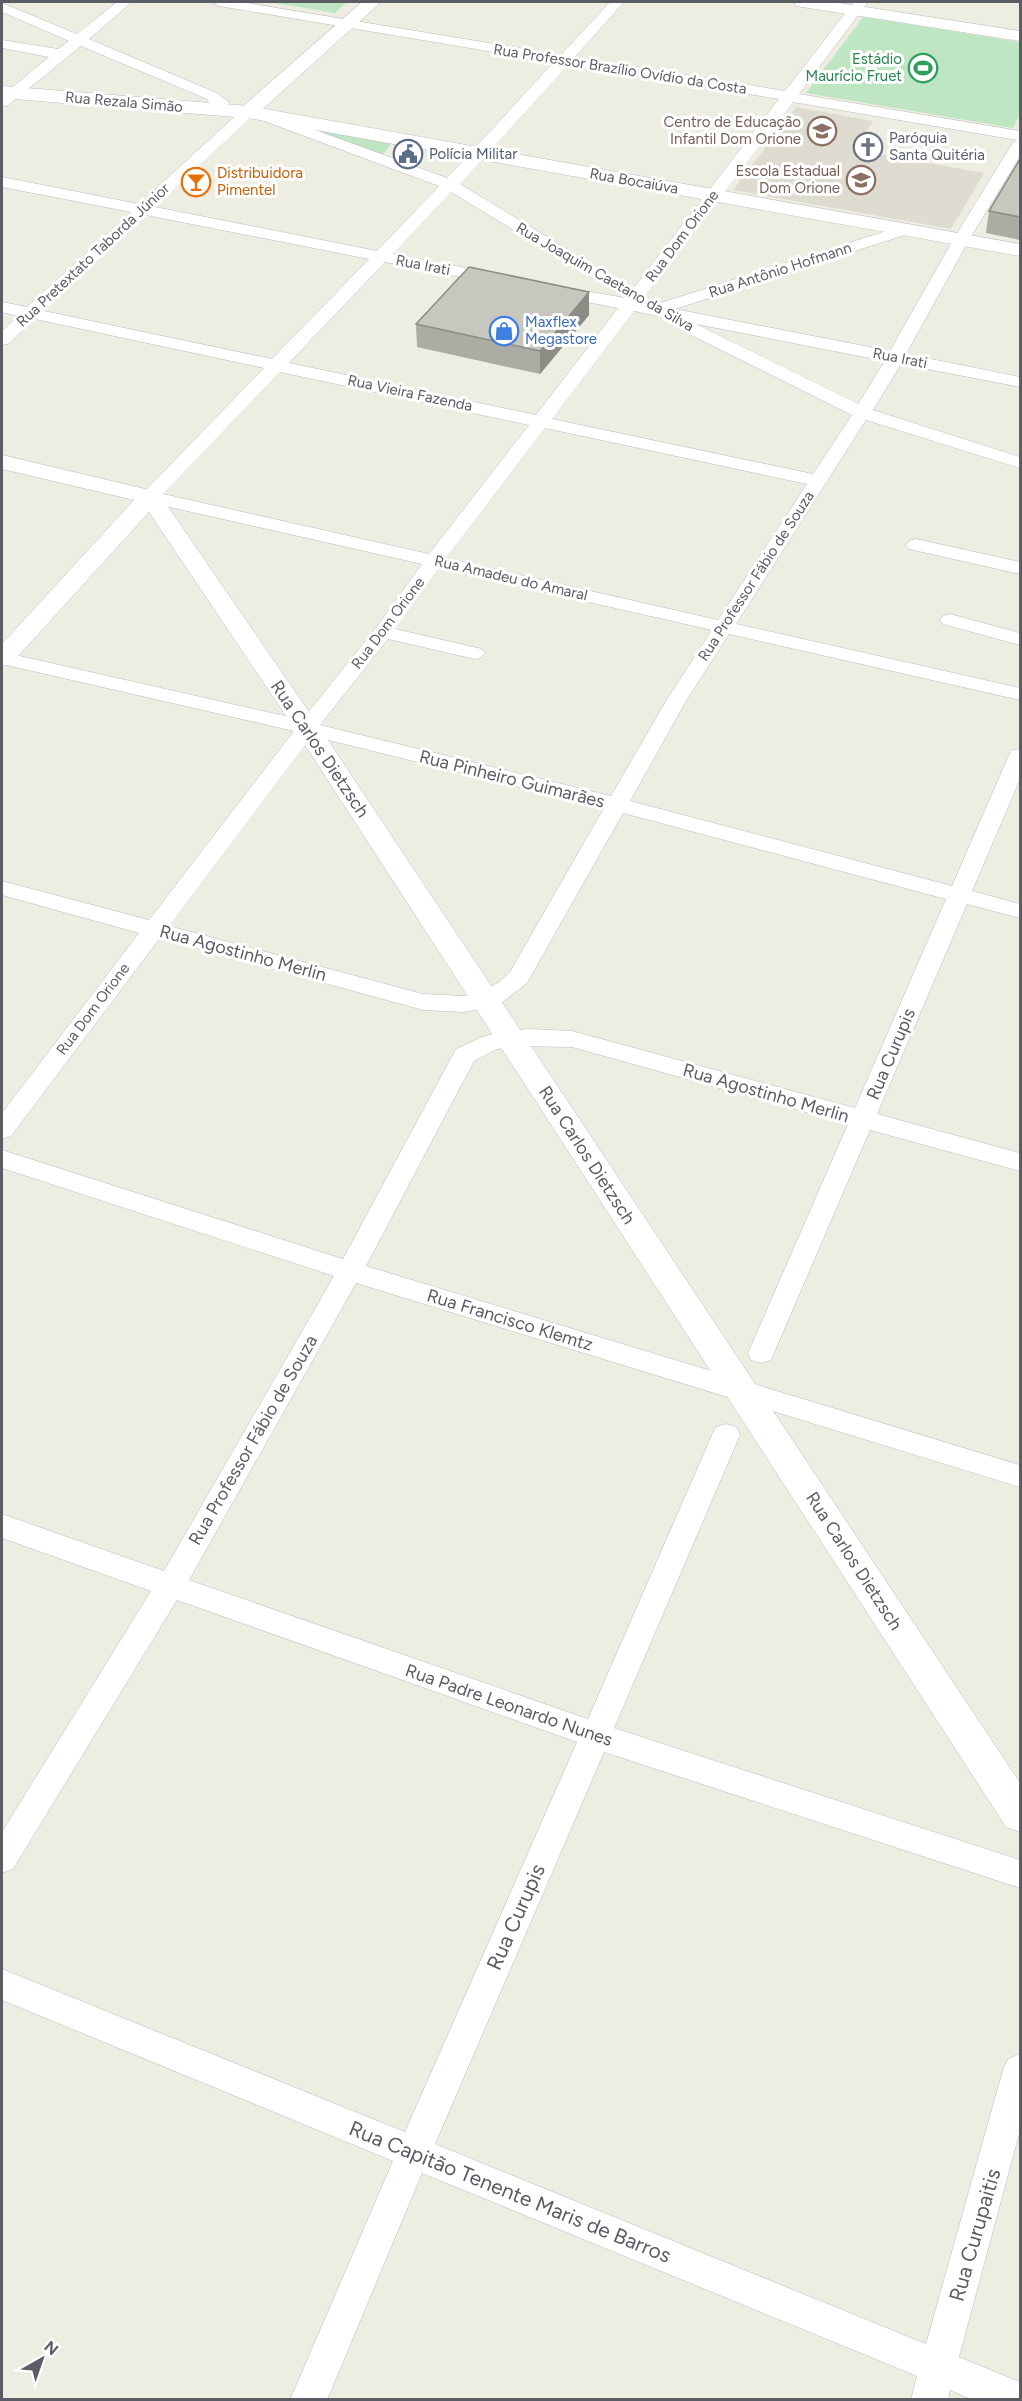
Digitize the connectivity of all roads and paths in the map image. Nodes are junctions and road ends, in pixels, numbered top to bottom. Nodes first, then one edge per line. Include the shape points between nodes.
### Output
1 (125, 2) edge
2 (219, 2) edge
3 (372, 2) edge
4 (617, 2) edge
5 (802, 2) edge
6 (858, 6) edge
7 (2, 7) edge
8 (348, 24) junction
9 (1020, 36) edge
10 (78, 38) junction
11 (2, 44) edge
12 (60, 54) junction
13 (562, 61) junction
14 (5, 96) edge
15 (789, 96) junction
16 (218, 100) dead end
17 (253, 113) junction
18 (1020, 135) edge
19 (1020, 144) edge
20 (479, 154) junction
21 (2, 182) edge
22 (449, 184) junction
23 (713, 195) junction
24 (142, 210) junction
25 (905, 230) junction
26 (961, 240) junction
27 (1020, 250) edge
28 (380, 257) junction
29 (518, 283) edge
30 (540, 288) edge
31 (633, 301) junction
32 (2, 307) edge
33 (656, 310) junction
34 (30, 313) junction
35 (2, 340) edge
36 (896, 357) junction
37 (276, 364) junction
38 (1020, 382) edge
39 (862, 413) junction
40 (541, 422) junction
41 (2, 462) edge
42 (1020, 463) edge
43 (818, 481) junction
44 (150, 497) junction
45 (916, 545) dead end
46 (435, 560) junction
47 (1020, 568) edge
48 (950, 620) dead end
49 (724, 626) junction
50 (383, 632) junction
51 (1020, 639) edge
52 (475, 653) dead end
53 (2, 658) edge
54 (1020, 694) edge
55 (307, 728) junction
56 (1020, 755) edge
57 (616, 804) junction
58 (2, 888) edge
59 (960, 896) junction
60 (1020, 911) edge
61 (154, 929) junction
62 (487, 1002) junction
63 (510, 1037) junction
64 (862, 1119) junction
65 (2, 1130) edge
66 (2, 1159) edge
67 (1020, 1162) edge
68 (350, 1271) junction
69 (761, 1353) dead end
70 (741, 1390) junction
71 (726, 1435) dead end
72 (1020, 1476) edge
73 (2, 1526) edge
74 (170, 1586) junction
75 (597, 1736) junction
76 (1020, 1815) edge
77 (2, 1859) edge
78 (1020, 1875) edge
79 (2, 1984) edge
80 (1020, 2070) edge
81 (413, 2152) junction
82 (938, 2366) junction
83 (308, 2400) edge
84 (929, 2400) edge
85 (1019, 2400) edge

1 - 10 street
2 - 8 street, Rua Professor Brazílio Ovídio da Costa
3 - 8 street, Rua Pretextato Taborda Júnior
4 - 13 street
5 - 6 street
6 - 9 street
6 - 15 street, Rua Dom Orione
7 - 10 street
8 - 13 street, Rua Professor Brazílio Ovídio da Costa
8 - 17 street, Rua Pretextato Taborda Júnior
10 - 12 street
10 - 16 street
11 - 12 street
12 - 14 street
13 - 15 street, Rua Professor Brazílio Ovídio da Costa
13 - 20 street
14 - 17 main road, Rua Rezala Simão
15 - 18 street, Rua Professor Brazílio Ovídio da Costa
15 - 23 street, Rua Dom Orione
17 - 20 main road, Rua Bocaiúva
17 - 22 street, Rua Joaquim Caetano da Silva
17 - 24 street, Rua Pretextato Taborda Júnior
19 - 26 street, Rua Professor Fábio de Souza
20 - 22 street
20 - 23 main road, Rua Bocaiúva
21 - 24 street, Rua Irati
22 - 28 street
22 - 31 street, Rua Joaquim Caetano da Silva
23 - 25 main road, Rua Bocaiúva
23 - 31 street, Rua Dom Orione
24 - 28 street, Rua Irati
24 - 34 street, Rua Pretextato Taborda Júnior
25 - 26 main road, Rua Bocaiúva
25 - 33 street, Rua Antônio Hofmann
26 - 27 main road, Rua Bocaiúva
26 - 36 street, Rua Professor Fábio de Souza
28 - 29 street, Rua Irati
28 - 37 street
30 - 31 street, Rua Irati
31 - 33 street, Rua Irati
31 - 40 street, Rua Dom Orione
32 - 34 street, Rua Vieira Fazenda
33 - 36 street, Rua Irati
33 - 39 street, Rua Joaquim Caetano da Silva
34 - 35 street, Rua Pretextato Taborda Júnior
34 - 37 street, Rua Vieira Fazenda
36 - 38 street, Rua Irati
36 - 39 street, Rua Professor Fábio de Souza
37 - 40 street, Rua Vieira Fazenda
37 - 44 street
39 - 42 street, Rua Joaquim Caetano da Silva
39 - 43 street, Rua Professor Fábio de Souza
40 - 43 street, Rua Vieira Fazenda
40 - 46 street, Rua Dom Orione
41 - 44 street, Rua Amadeu do Amaral
43 - 49 street, Rua Professor Fábio de Souza
44 - 46 street, Rua Amadeu do Amaral
44 - 53 street
44 - 55 street, Rua Carlos Dietzsch
45 - 47 street
46 - 49 street, Rua Amadeu do Amaral
46 - 50 street, Rua Dom Orione
48 - 51 street
49 - 54 street, Rua Amadeu do Amaral
49 - 57 street, Rua Professor Fábio de Souza
50 - 52 street
50 - 55 street, Rua Dom Orione
53 - 55 street, Rua Pinheiro Guimarães
55 - 57 street, Rua Pinheiro Guimarães
55 - 61 street, Rua Dom Orione
55 - 62 street, Rua Carlos Dietzsch
56 - 59 street, Rua Curupis
57 - 59 street, Rua Pinheiro Guimarães
57 - 62 street, Rua Professor Fábio de Souza via 519,977 505,992
58 - 61 street, Rua Agostinho Merlin
59 - 60 street, Rua Pinheiro Guimarães
59 - 64 street, Rua Curupis
61 - 62 street, Rua Agostinho Merlin via 423,1002
61 - 65 street, Rua Dom Orione
62 - 63 street, Rua Carlos Dietzsch
63 - 64 street, Rua Agostinho Merlin via 542,1035 572,1039
63 - 68 street, Rua Professor Fábio de Souza via 479,1046 465,1055
63 - 70 street, Rua Carlos Dietzsch
64 - 67 street, Rua Agostinho Merlin
64 - 69 street, Rua Curupis
66 - 68 street, Rua Francisco Klemtz
68 - 70 street, Rua Francisco Klemtz
68 - 74 street, Rua Professor Fábio de Souza
70 - 72 street, Rua Francisco Klemtz
70 - 76 street, Rua Carlos Dietzsch
71 - 75 street, Rua Curupis
73 - 74 street, Rua Padre Leonardo Nunes
74 - 75 street, Rua Padre Leonardo Nunes
74 - 77 street, Rua Professor Fábio de Souza
75 - 78 street, Rua Padre Leonardo Nunes
75 - 81 street, Rua Curupis
79 - 81 street, Rua Capitão Tenente Maris de Barros
80 - 82 street, Rua Curupaitis
81 - 82 street, Rua Capitão Tenente Maris de Barros
81 - 83 street, Rua Curupis
82 - 84 street, Rua Curupaitis
82 - 85 street, Rua Capitão Tenente Maris de Barros

